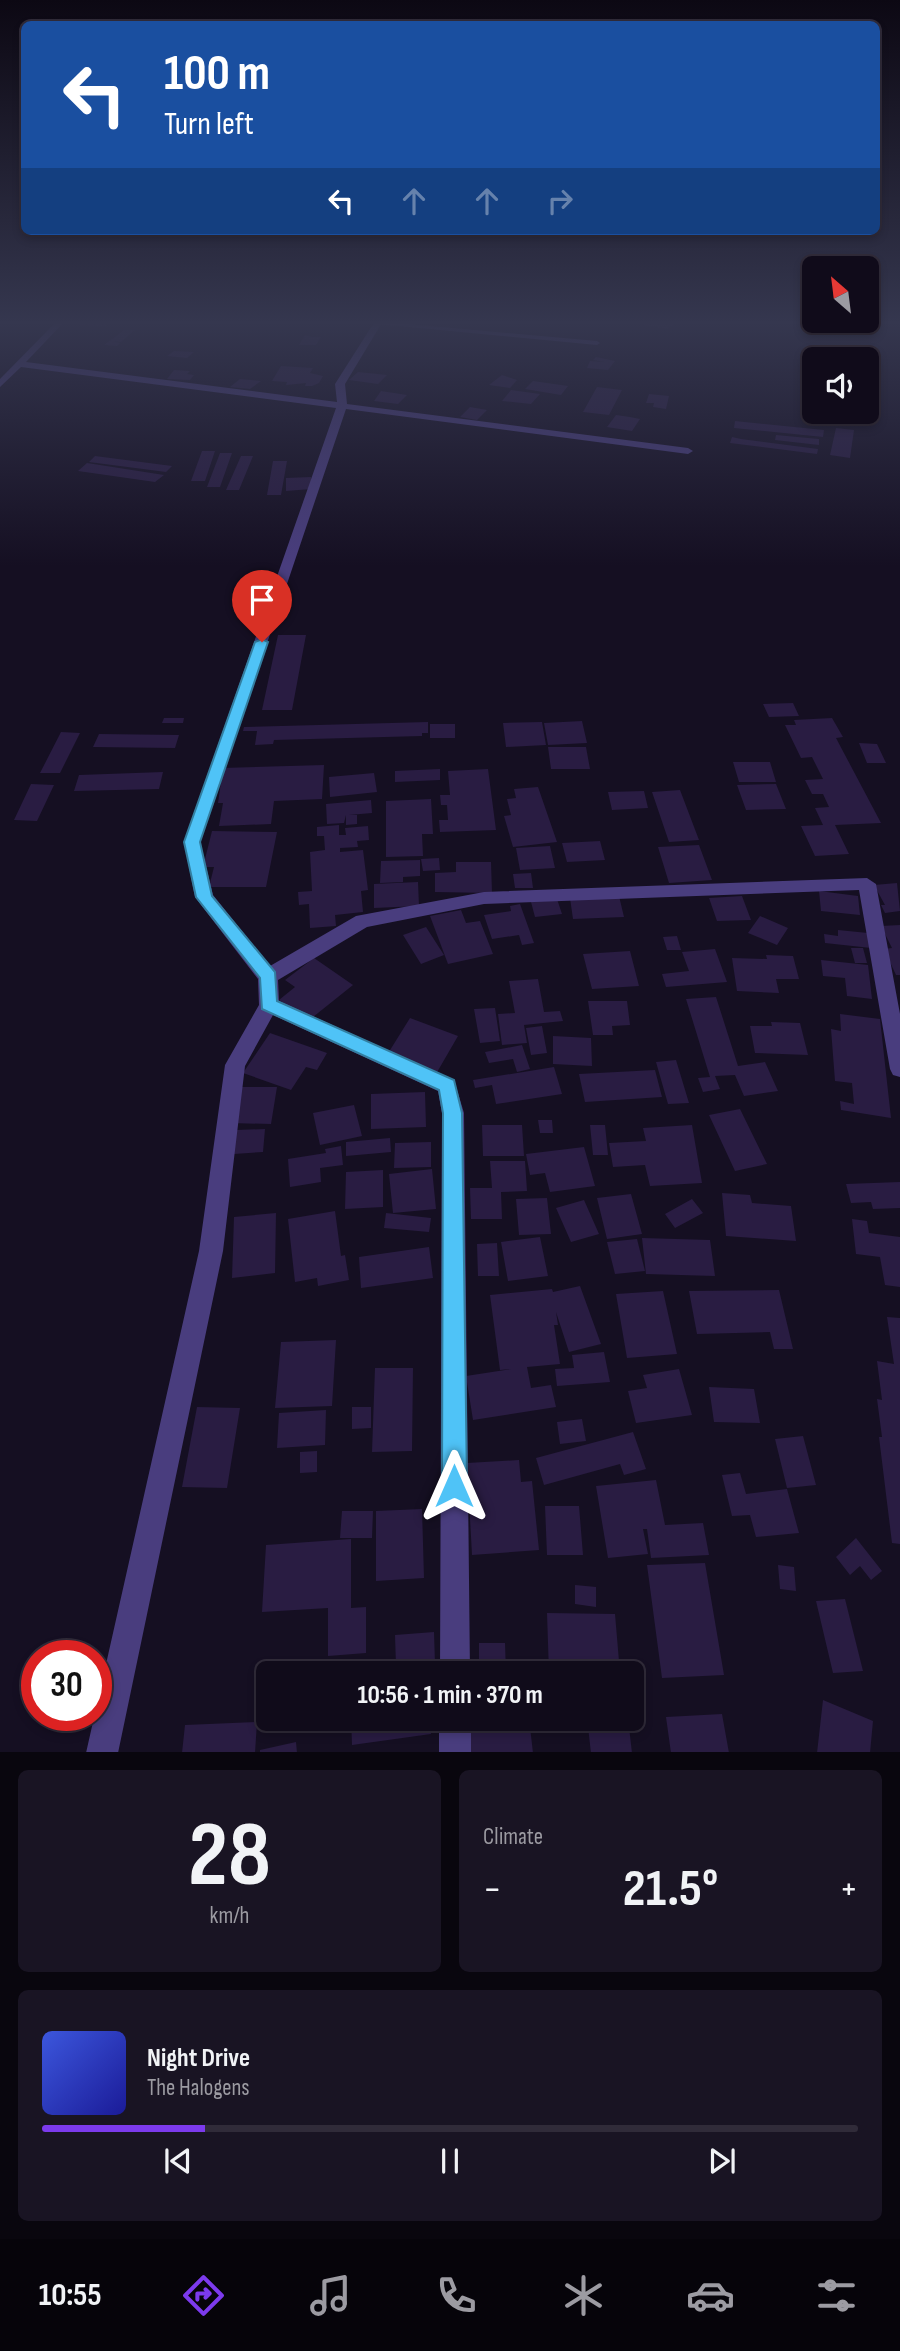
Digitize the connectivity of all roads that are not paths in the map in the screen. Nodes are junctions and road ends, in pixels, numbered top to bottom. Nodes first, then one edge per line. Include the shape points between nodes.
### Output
1 (317, 403) edge
2 (342, 403) edge
3 (342, 406) junction
4 (688, 451) dead end
5 (268, 976) junction
6 (269, 1004) junction
7 (900, 1069) edge
8 (455, 1661) edge
9 (455, 1731) edge
10 (102, 1752) edge
11 (455, 1752) edge

1 - 3 street
2 - 3 street
3 - 4 street
3 - 5 street via 192,842 204,897
5 - 6 street
5 - 7 street via 362,921 484,898 867,884
6 - 8 street via 447,1086 453,1113
6 - 10 street via 235,1065 211,1251
9 - 11 street

